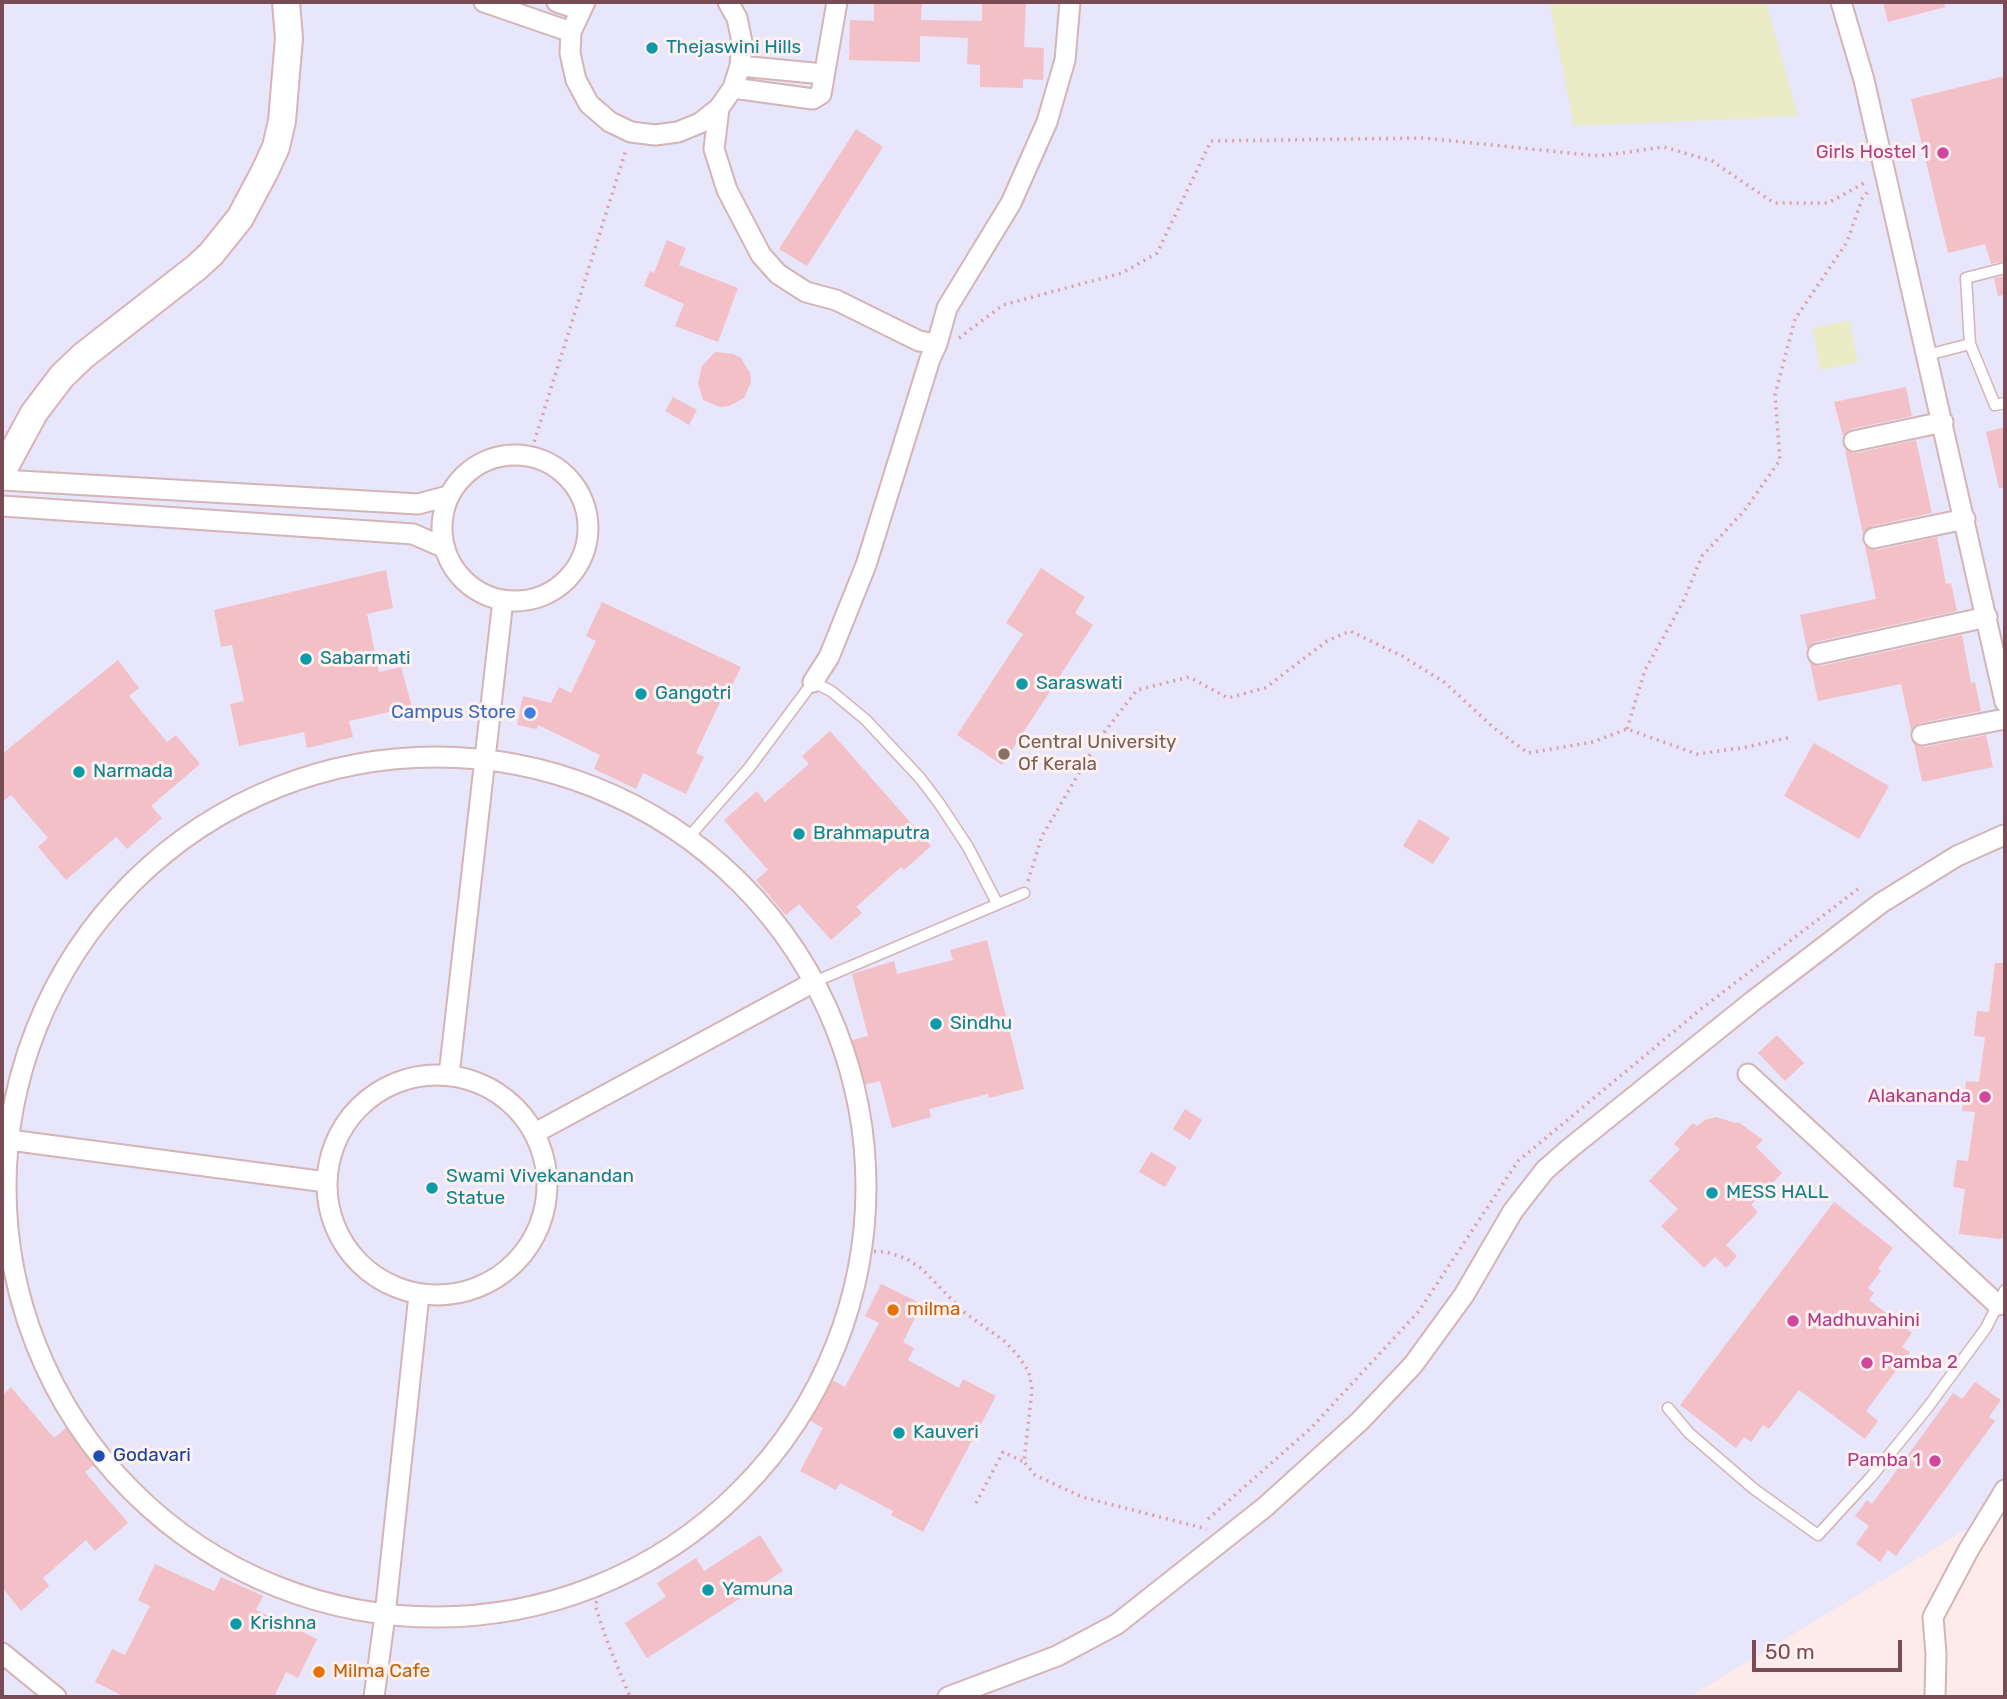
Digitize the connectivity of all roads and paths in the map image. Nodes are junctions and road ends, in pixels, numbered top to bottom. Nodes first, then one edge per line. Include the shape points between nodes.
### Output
1 (286, 2) edge
2 (484, 2) edge
3 (557, 2) edge
4 (728, 2) edge
5 (837, 2) edge
6 (1070, 2) edge
7 (1841, 2) edge
8 (583, 6) edge
9 (571, 32) junction
10 (740, 66) junction
11 (824, 74) junction
12 (733, 88) junction
13 (719, 108) junction
14 (631, 132) junction
15 (1885, 172) junction
16 (2005, 268) edge
17 (1970, 344) junction
18 (933, 351) junction
19 (1927, 355) junction
20 (2005, 403) edge
21 (1942, 422) junction
22 (1854, 441) dead end
23 (530, 455) junction
24 (2, 472) edge
25 (2, 480) edge
26 (448, 496) junction
27 (2, 506) edge
28 (1965, 519) junction
29 (1874, 538) dead end
30 (445, 548) junction
31 (503, 600) junction
32 (1987, 617) junction
33 (1818, 654) dead end
34 (2002, 675) edge
35 (813, 682) junction
36 (2005, 702) edge
37 (2005, 719) edge
38 (1627, 729) junction
39 (1922, 736) dead end
40 (1791, 737) dead end
41 (486, 759) junction
42 (2005, 833) edge
43 (688, 838) junction
44 (1024, 893) joint
45 (997, 903) junction
46 (814, 982) junction
47 (1748, 1074) dead end
48 (449, 1075) junction
49 (534, 1133) junction
50 (6, 1139) edge
51 (326, 1182) junction
52 (860, 1251) junction
53 (419, 1295) junction
54 (2001, 1297) edge
55 (1668, 1408) dead end
56 (1024, 1462) junction
57 (2005, 1490) edge
58 (976, 1503) dead end
59 (1230, 1535) junction
60 (605, 1582) junction
61 (385, 1615) junction
62 (2, 1653) edge
63 (56, 1697) edge
64 (374, 1697) edge
65 (631, 1697) edge
66 (947, 1697) edge
67 (1935, 1697) edge

1 - 24 main road via 289,38 282,121 276,147 240,218 197,267 62,376 34,412
2 - 9 street
3 - 8 street
4 - 10 street via 742,42
5 - 11 street
6 - 18 street via 1065,60 1047,122 1011,203 947,308
7 - 15 street
8 - 9 street
9 - 14 street via 576,80 589,104
10 - 11 street
10 - 12 street
11 - 12 street via 821,94 813,99
12 - 13 street
13 - 14 street via 678,132
13 - 18 street via 714,149 727,190 761,255 778,274 806,292 855,308
14 - 23 path
15 - 18 path via 1828,203 1774,203 1712,161 1664,147 1599,156 1423,138 1212,141 1157,253 1122,272 1003,305
15 - 19 street
15 - 38 path via 1861,198 1847,242 1795,319 1775,395 1780,460 1744,511 1702,556 1645,670
16 - 17 lane via 1966,278
17 - 19 lane
17 - 20 lane via 1996,405
18 - 35 street via 866,565 830,657
19 - 21 street
21 - 22 street
21 - 28 street
23 - 26 street via 491,458 473,468
23 - 31 street via 550,462 579,490 589,530 581,560 562,584 524,601
25 - 26 street via 418,504
26 - 30 street
27 - 30 street via 413,534
28 - 29 street
28 - 32 street
30 - 31 street via 451,564 473,588
31 - 41 street
32 - 33 street
32 - 34 street
34 - 36 street
35 - 43 lane via 749,768
35 - 45 lane via 866,720 920,778 968,847
37 - 39 street
38 - 40 path via 1697,754
38 - 44 path via 1593,742 1528,753 1444,682 1350,631 1327,641 1265,688 1228,698 1189,677 1137,690 1098,739 1042,836
41 - 43 street via 582,782 642,809
41 - 48 street
41 - 50 street via 407,758 329,771 254,798 165,855 99,922 56,988 26,1062
42 - 59 street via 1957,856 1881,903 1545,1170 1513,1211 1464,1295 1413,1365 1343,1437
43 - 46 street via 772,917
44 - 45 lane
45 - 46 lane
46 - 49 street
46 - 52 street via 842,1045 859,1112 865,1181
47 - 54 street
48 - 49 street via 499,1093
48 - 51 street via 419,1076 390,1085 365,1101 344,1124 331,1152
49 - 53 street via 545,1161 547,1192 541,1222 527,1249 505,1272 479,1287 449,1295
50 - 51 street
50 - 61 street via 9,1230 23,1307 51,1380 99,1456 145,1505 226,1564 308,1599
51 - 53 street via 330,1214 342,1243 362,1268 389,1286
52 - 56 path via 887,1252 907,1259 1017,1354 1029,1372 1032,1390
52 - 60 street via 838,1335 821,1375 775,1449 715,1512 672,1545
53 - 61 street
54 - 55 lane via 1986,1328 1928,1407 1818,1535 1735,1473
56 - 58 path via 1003,1451
56 - 59 path via 1035,1475 1082,1497
57 - 67 street via 1933,1617
59 - 66 street via 1134,1612 1096,1636 1057,1656
60 - 61 street via 497,1613
60 - 65 path via 595,1605
61 - 64 street
62 - 63 street

